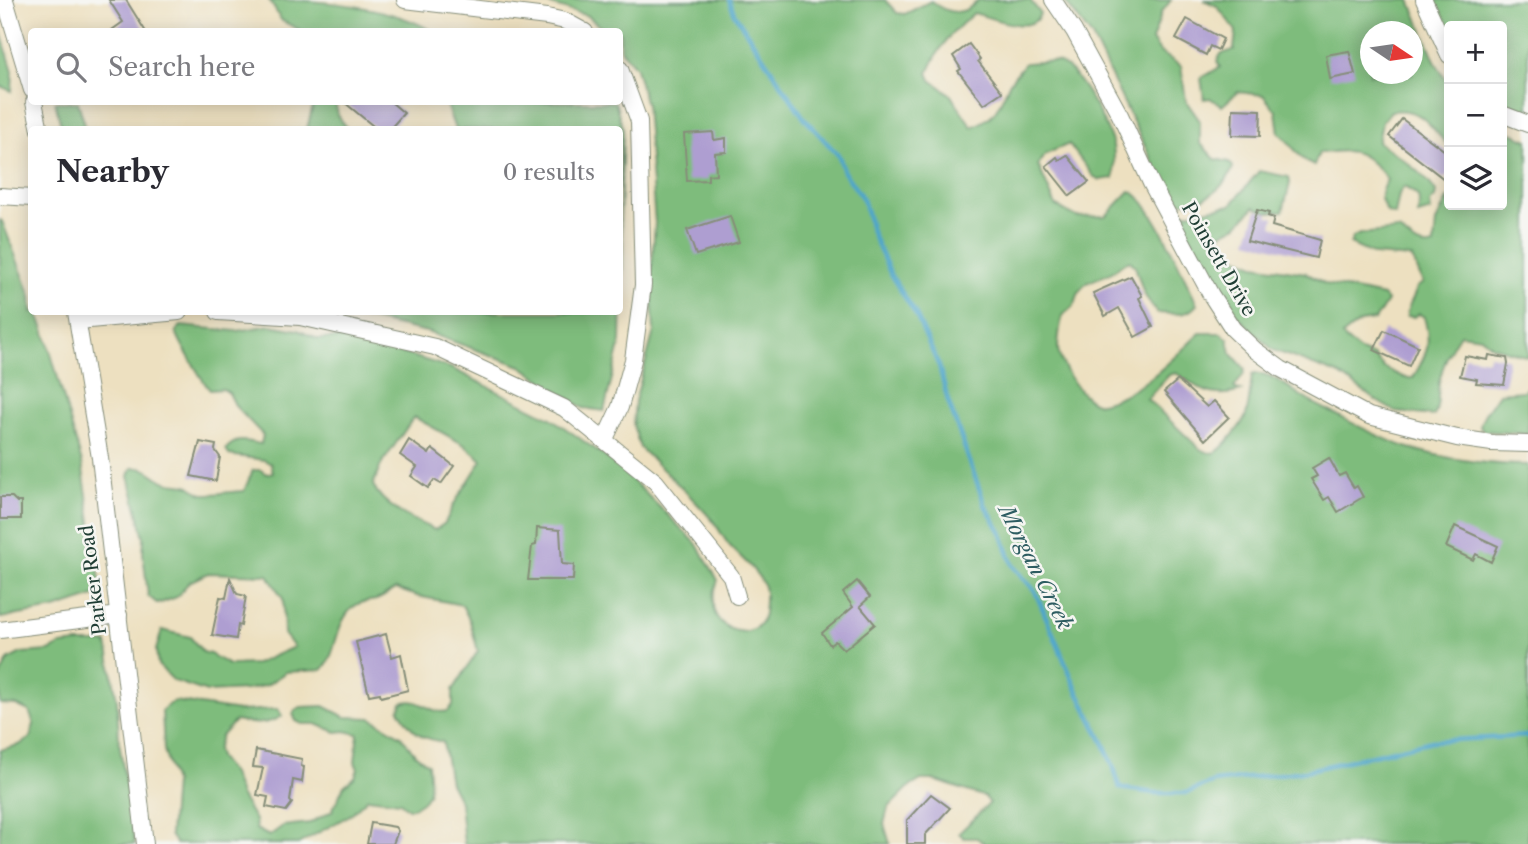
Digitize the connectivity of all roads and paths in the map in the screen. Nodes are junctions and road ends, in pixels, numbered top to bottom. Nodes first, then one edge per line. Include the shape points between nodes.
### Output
1 (5, 0) edge
2 (405, 0) edge
3 (1053, 0) edge
4 (1424, 0) edge
5 (578, 28) edge
6 (1444, 44) edge
7 (28, 77) edge
8 (623, 77) edge
9 (35, 105) edge
10 (1507, 116) edge
11 (1528, 124) edge
12 (39, 126) edge
13 (0, 196) edge
14 (28, 198) edge
15 (102, 315) edge
16 (267, 315) edge
17 (77, 316) edge
18 (605, 439) junction
19 (1528, 444) edge
20 (737, 596) dead end
21 (119, 615) junction
22 (0, 630) edge
23 (145, 844) edge

1 - 7 street
2 - 5 street via 547,17
3 - 19 street, Poinsett Drive via 1121,115 1151,183 1211,295 1233,329 1255,350 1280,369 1369,416 1457,438
4 - 6 street
8 - 18 street via 639,121 643,285 633,360
9 - 12 street
10 - 11 street
13 - 14 street
15 - 17 street
16 - 18 street via 300,317 435,347 564,408
17 - 21 street, Parker Road
18 - 20 street via 656,482 731,576
21 - 22 street
21 - 23 street, Parker Road

